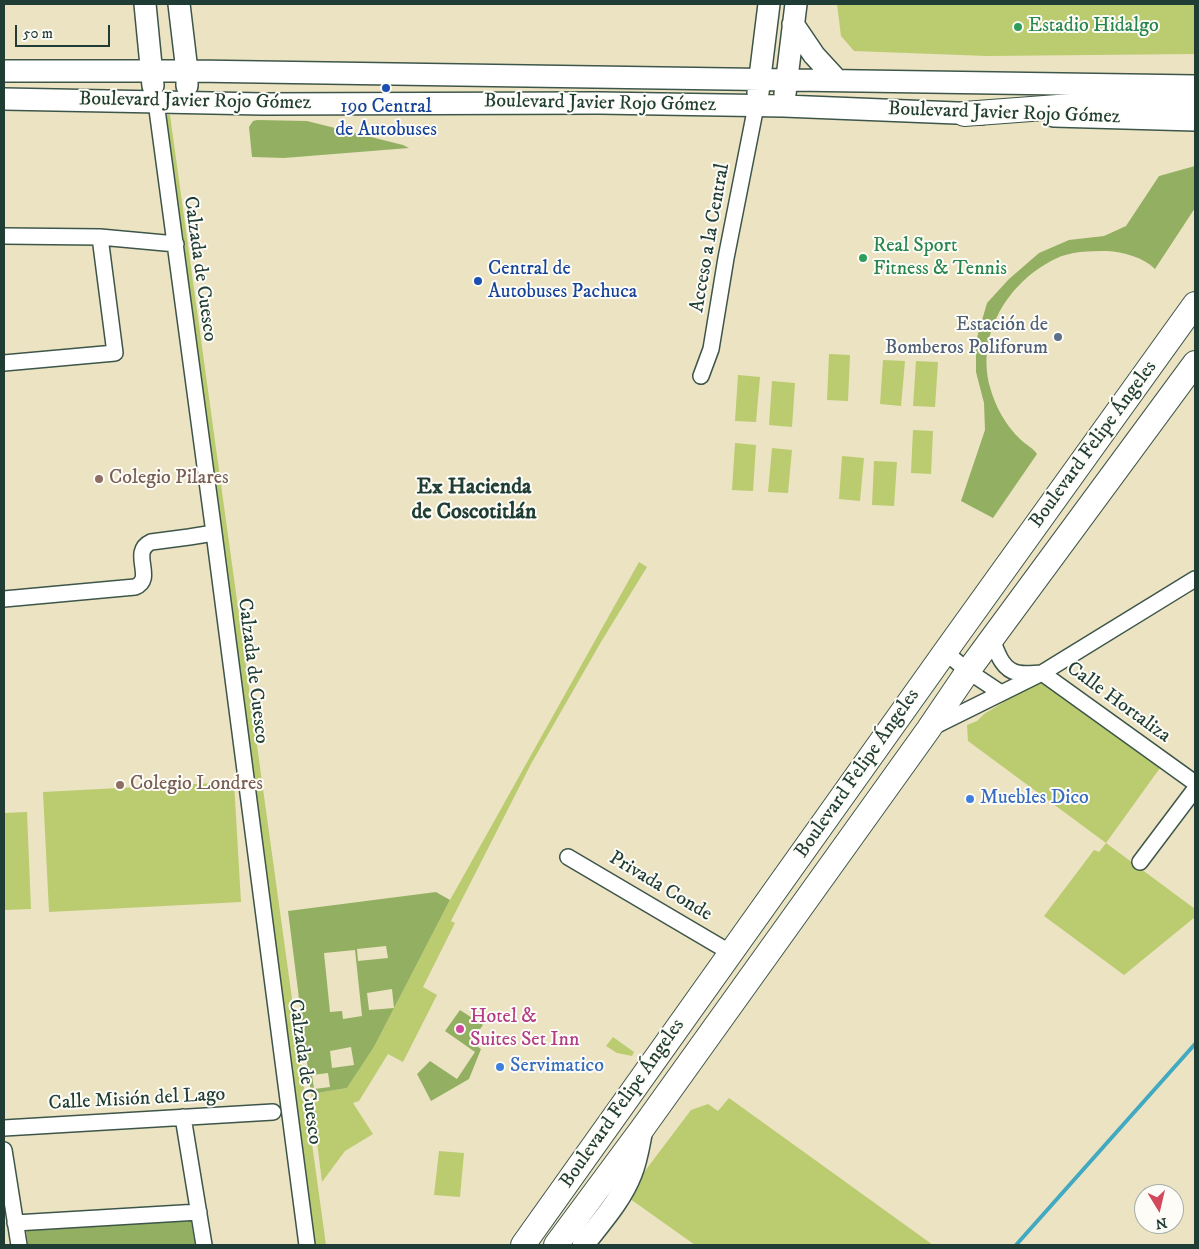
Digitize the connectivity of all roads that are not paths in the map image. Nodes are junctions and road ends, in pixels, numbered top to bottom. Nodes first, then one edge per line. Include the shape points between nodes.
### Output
1 (145, 4) edge
2 (156, 4) edge
3 (167, 4) edge
4 (179, 4) edge
5 (769, 4) edge
6 (781, 4) edge
7 (793, 24) edge
8 (4, 71) edge
9 (169, 72) junction
10 (760, 79) junction
11 (787, 80) junction
12 (837, 80) junction
13 (1118, 84) junction
14 (1195, 86) edge
15 (1195, 93) edge
16 (4, 99) edge
17 (170, 102) junction
18 (1195, 105) edge
19 (756, 106) junction
20 (784, 106) junction
21 (964, 114) junction
22 (1195, 120) edge
23 (4, 236) edge
24 (100, 237) junction
25 (176, 244) junction
26 (1195, 304) edge
27 (4, 363) edge
28 (1195, 363) edge
29 (701, 376) dead end
30 (214, 533) junction
31 (1195, 579) edge
32 (4, 599) edge
33 (992, 639) junction
34 (945, 652) junction
35 (968, 670) junction
36 (1042, 673) junction
37 (1001, 693) junction
38 (928, 730) junction
39 (1195, 783) edge
40 (1195, 789) edge
41 (568, 857) dead end
42 (1140, 862) dead end
43 (731, 953) junction
44 (662, 1049) junction
45 (273, 1112) dead end
46 (183, 1117) junction
47 (4, 1128) edge
48 (642, 1129) junction
49 (4, 1150) edge
50 (589, 1199) junction
51 (199, 1212) junction
52 (15, 1223) junction
53 (18, 1245) edge
54 (204, 1245) edge
55 (307, 1245) edge
56 (523, 1245) edge
57 (556, 1245) edge
58 (570, 1245) edge
59 (583, 1245) edge

1 - 9 main road
2 - 9 main road
3 - 9 main road
4 - 9 main road
5 - 10 main road
6 - 7 main road via 781,39 785,44
7 - 11 main road
7 - 12 main road via 814,55
8 - 9 main road, Boulevard Javier Rojo Gómez
9 - 10 main road, Boulevard Javier Rojo Gómez
9 - 17 main road
10 - 11 main road, Boulevard Javier Rojo Gómez
10 - 19 main road
11 - 12 main road, Boulevard Javier Rojo Gómez
11 - 20 main road
12 - 13 main road, Boulevard Javier Rojo Gómez
13 - 14 main road, Boulevard Javier Rojo Gómez
13 - 15 main road
16 - 17 main road, Boulevard Javier Rojo Gómez
17 - 19 main road, Boulevard Javier Rojo Gómez
17 - 25 street, Calzada de Cuesco
18 - 21 main road via 1098,104
19 - 20 main road, Boulevard Javier Rojo Gómez
19 - 29 street, Acceso a la Central via 711,349
20 - 21 main road, Boulevard Javier Rojo Gómez
21 - 22 main road, Boulevard Javier Rojo Gómez
23 - 24 street
24 - 25 street
24 - 27 street via 115,353
25 - 30 street, Calzada de Cuesco
26 - 34 main road, Boulevard Felipe Ángeles
28 - 33 main road, Boulevard Felipe Ángeles
30 - 32 street via 146,544 142,551 144,576 140,585 135,587
30 - 55 street, Calzada de Cuesco
31 - 36 street
33 - 35 main road, Boulevard Felipe Ángeles
33 - 36 street via 1006,667 1018,673
34 - 35 street
34 - 43 main road, Boulevard Felipe Ángeles
35 - 37 street
35 - 38 main road, Boulevard Felipe Ángeles
36 - 37 street
36 - 39 street, Calle Hortaliza
37 - 38 street
38 - 48 main road, Boulevard Felipe Ángeles
40 - 42 street
41 - 43 street, Privada Conde
43 - 44 main road, Boulevard Felipe Ángeles
44 - 50 main road via 660,1069 653,1088 596,1167 589,1185
44 - 56 main road, Boulevard Felipe Ángeles
45 - 46 street, Calle Misión del Lago
46 - 47 street, Calle Misión del Lago
46 - 51 street
48 - 50 main road, Boulevard Felipe Ángeles
48 - 59 main road via 631,1176
49 - 52 street
50 - 57 main road, Boulevard Felipe Ángeles
50 - 58 main road via 582,1228
51 - 52 street
51 - 54 street
52 - 53 street

